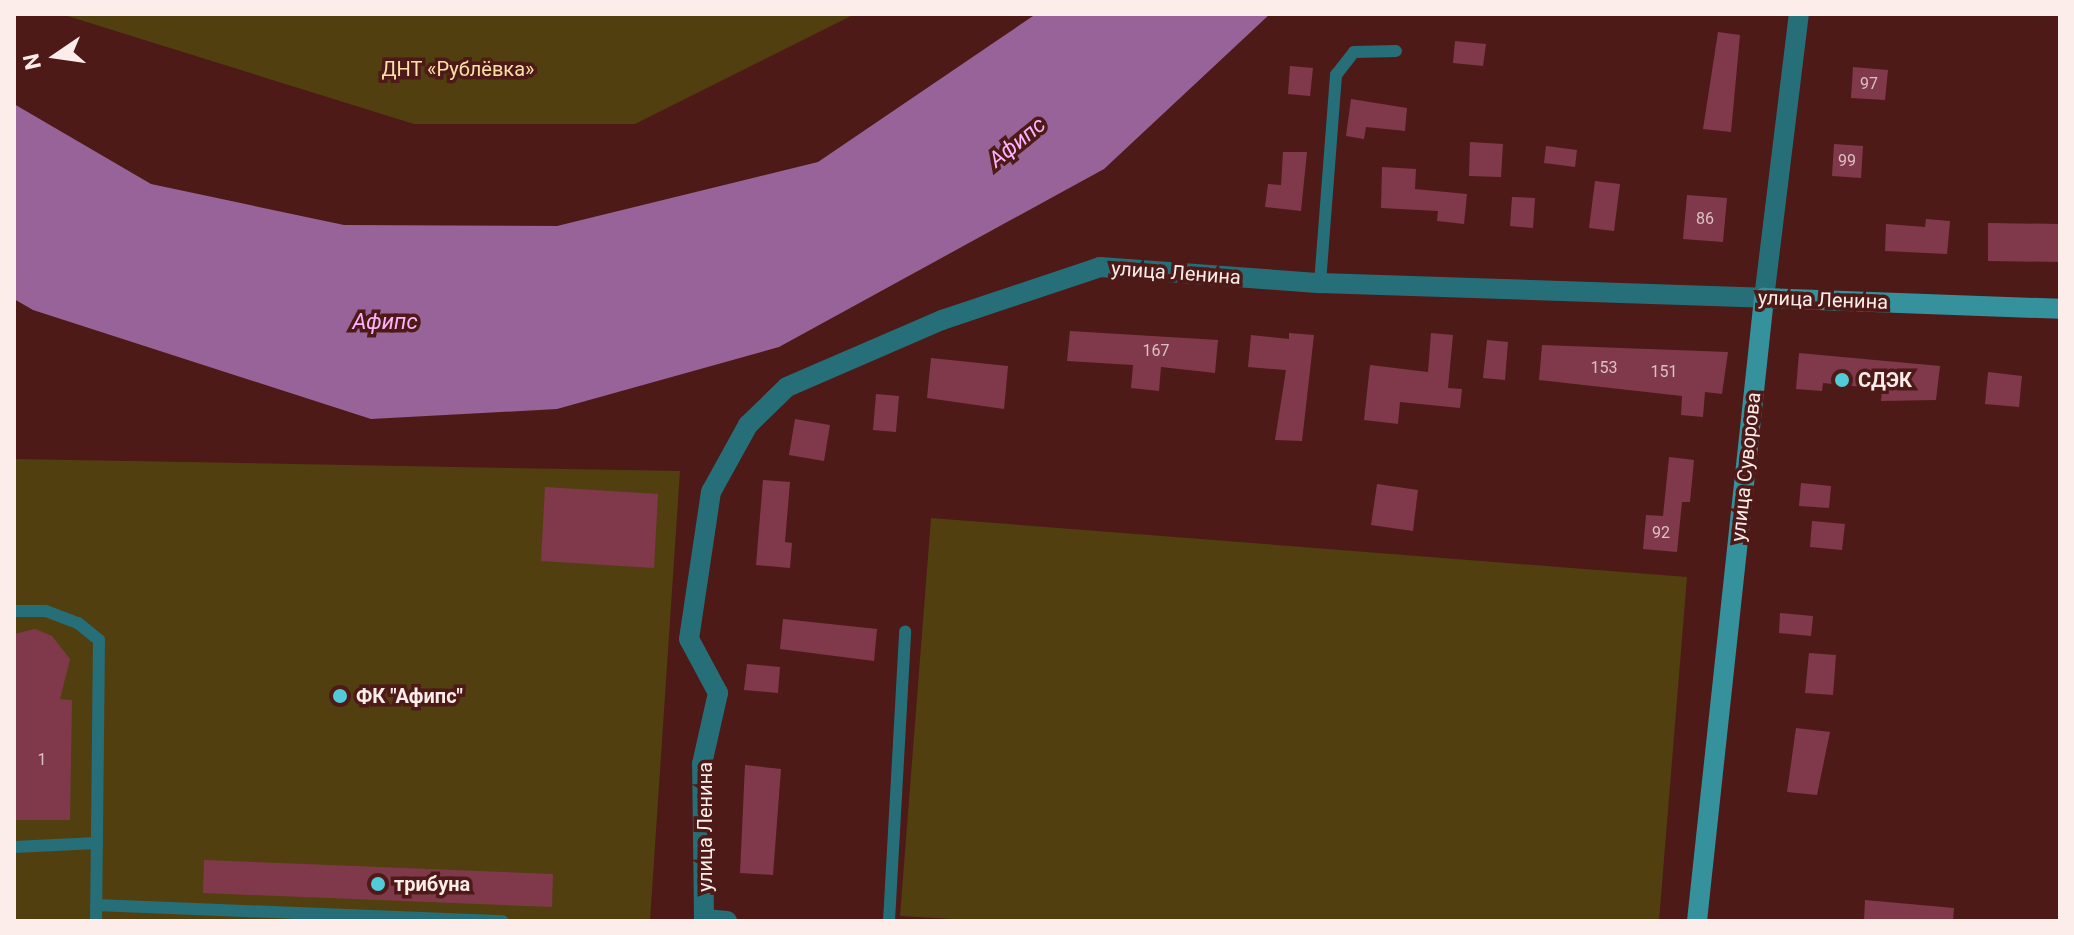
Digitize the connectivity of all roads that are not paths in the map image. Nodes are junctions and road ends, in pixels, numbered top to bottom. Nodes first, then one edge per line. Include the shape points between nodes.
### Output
1 (1799, 14) edge
2 (1396, 51) dead end
3 (1320, 283) junction
4 (1764, 298) junction
5 (2060, 309) edge
6 (14, 611) edge
7 (905, 631) dead end
8 (97, 843) junction
9 (14, 847) edge
10 (96, 905) junction
11 (96, 921) edge
12 (503, 921) edge
13 (727, 921) edge
14 (889, 921) edge
15 (1697, 921) edge

1 - 4 street, улица Суворова
2 - 3 lane via 1354,52 1336,75
3 - 4 street, улица Ленина
3 - 13 street, улица Ленина via 1100,267 942,320 787,387 748,425 711,492 689,639 718,693 702,764 704,919
4 - 5 street, улица Ленина
4 - 15 street, улица Суворова
6 - 8 lane via 46,611 78,623 99,640
7 - 14 lane
8 - 9 lane
8 - 10 lane
10 - 11 lane
10 - 12 lane

